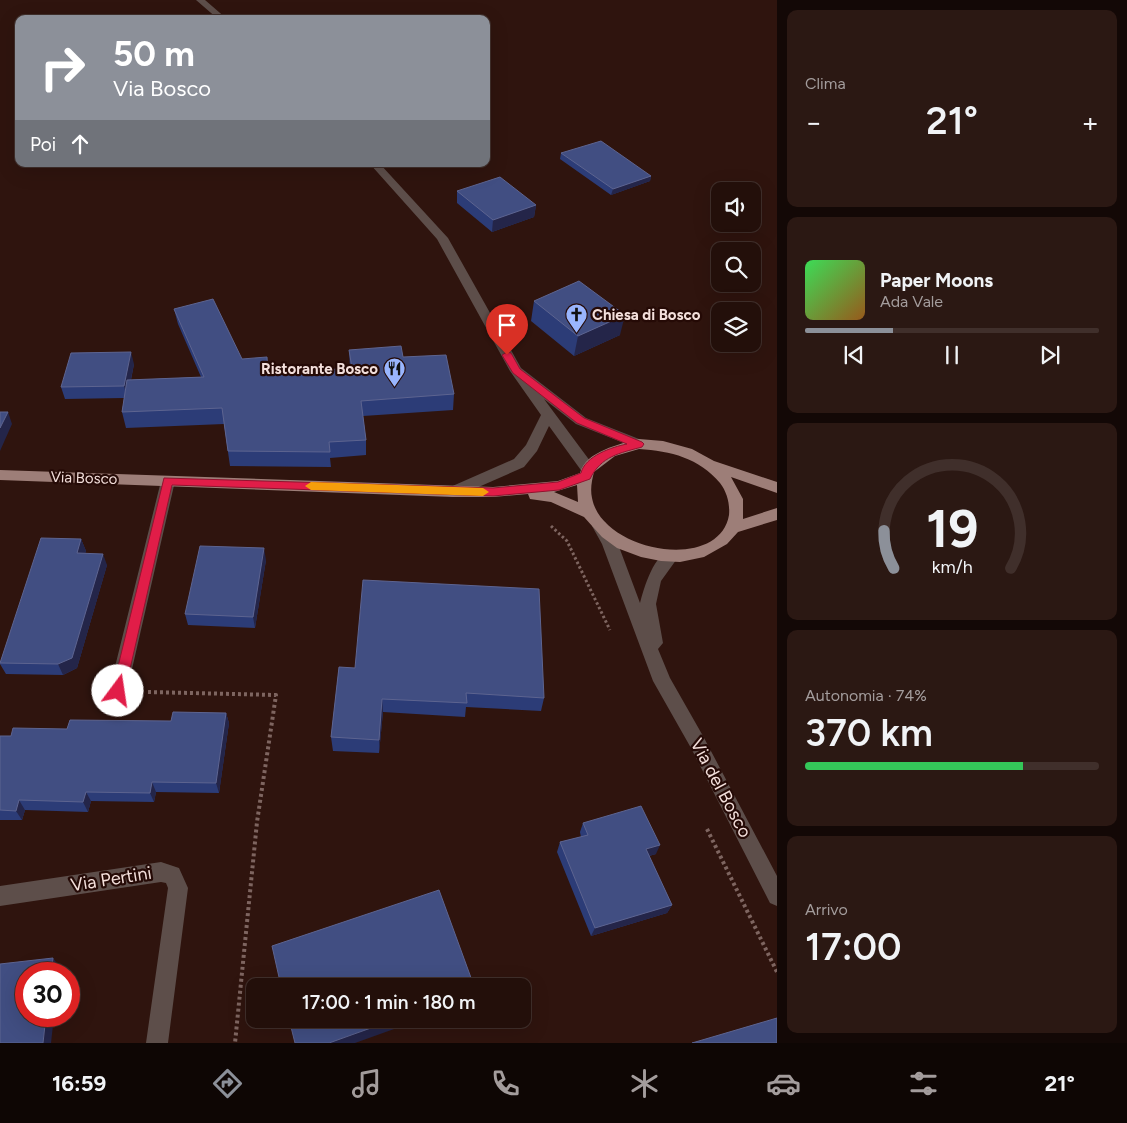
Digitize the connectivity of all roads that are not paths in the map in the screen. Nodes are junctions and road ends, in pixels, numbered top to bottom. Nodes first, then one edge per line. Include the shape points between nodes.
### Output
1 (200, 0) edge
2 (217, 15) edge
3 (378, 167) edge
4 (516, 371) junction
5 (547, 416) junction
6 (639, 444) junction
7 (709, 464) junction
8 (587, 473) junction
9 (0, 475) edge
10 (168, 481) junction
11 (777, 488) edge
12 (453, 492) junction
13 (493, 492) junction
14 (777, 514) edge
15 (596, 521) junction
16 (734, 527) junction
17 (671, 556) junction
18 (662, 681) junction
19 (118, 691) road end
20 (0, 896) edge
21 (777, 896) edge
22 (157, 1043) edge

1 - 2 street
3 - 4 street via 442,238
4 - 5 street
4 - 6 street via 581,421
5 - 8 street
5 - 12 street via 532,448 519,462
6 - 7 main road via 663,445 687,452
6 - 8 main road via 610,452
7 - 11 main road
7 - 16 main road via 726,480 736,500
8 - 13 main road, Via Bosco via 559,486
8 - 15 main road via 585,502
9 - 10 main road, Via Bosco
10 - 12 main road, Via Bosco
10 - 19 street
12 - 13 main road, Via Bosco
13 - 15 main road, Via Bosco via 553,497 589,513
14 - 16 main road
15 - 17 main road via 614,538 631,547
15 - 18 street, Via del Bosco via 610,544
16 - 17 main road via 710,548
17 - 18 street, Via del Bosco via 654,579 648,604
18 - 21 street, Via del Bosco via 698,742
20 - 22 street, Via Pertini via 160,872 172,876 178,888

